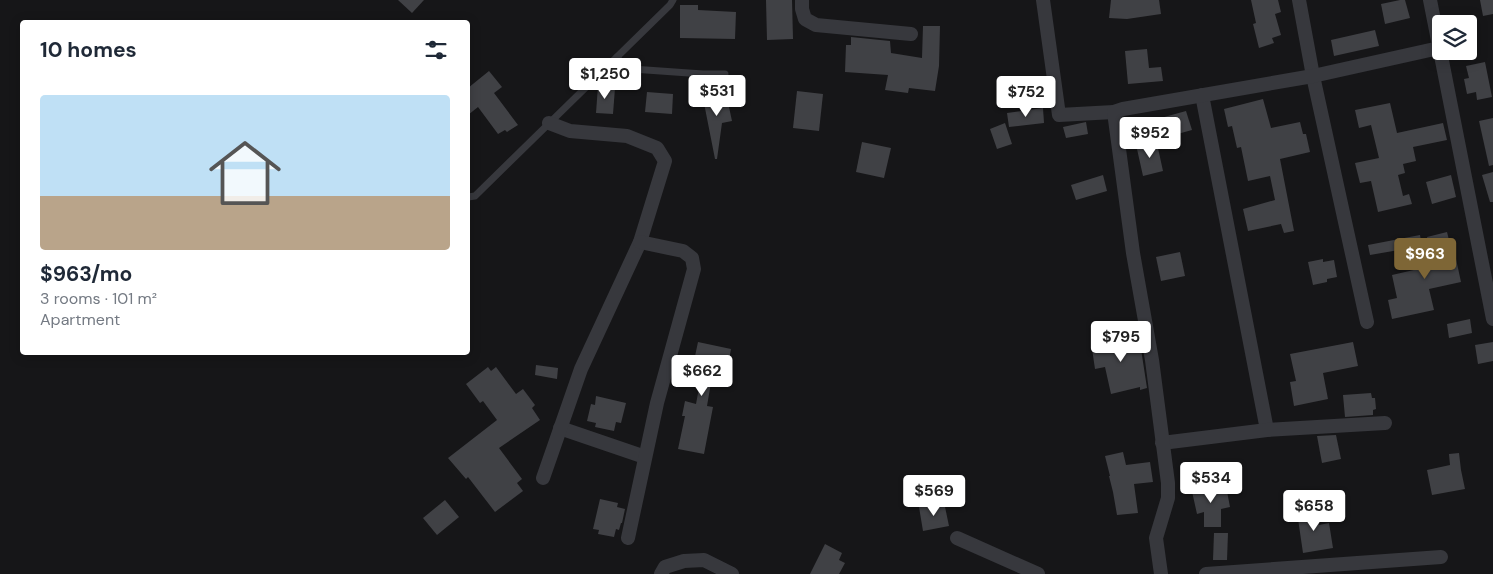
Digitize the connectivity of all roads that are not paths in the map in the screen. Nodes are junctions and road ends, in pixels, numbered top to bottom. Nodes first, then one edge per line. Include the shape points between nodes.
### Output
1 (673, 0) edge
2 (802, 0) edge
3 (1043, 0) edge
4 (1299, 0) edge
5 (1430, 0) edge
6 (1433, 15) edge
7 (911, 34) dead end
8 (1432, 50) edge
9 (617, 57) junction
10 (1441, 60) edge
11 (725, 74) dead end
12 (1313, 76) junction
13 (1202, 95) junction
14 (1114, 112) junction
15 (549, 124) junction
16 (470, 197) edge
17 (640, 242) junction
18 (1493, 319) edge
19 (1367, 322) dead end
20 (1385, 423) dead end
21 (560, 428) junction
22 (1267, 430) junction
23 (1162, 443) junction
24 (645, 457) junction
25 (543, 478) dead end
26 (628, 538) dead end
27 (957, 538) dead end
28 (1441, 556) dead end
29 (1035, 573) edge
30 (661, 574) edge
31 (732, 574) edge
32 (1160, 574) edge
33 (1206, 574) edge

1 - 9 lane
2 - 7 street via 805,19 816,24
3 - 14 street via 1059,115
4 - 12 street
5 - 6 street
8 - 12 street
9 - 11 lane via 632,69
9 - 15 lane
10 - 18 street
12 - 13 street
12 - 19 street
13 - 14 street
13 - 22 street
14 - 23 street
15 - 16 lane via 475,196
15 - 17 street via 570,131 627,136 657,148 665,160
17 - 21 street via 581,369
17 - 24 street via 682,251 692,258 694,269
20 - 22 street
21 - 24 street
21 - 25 street
22 - 23 street
23 - 32 street via 1168,498 1156,538
24 - 26 street
27 - 29 street
28 - 33 street
30 - 31 street via 665,567 684,561 704,560

